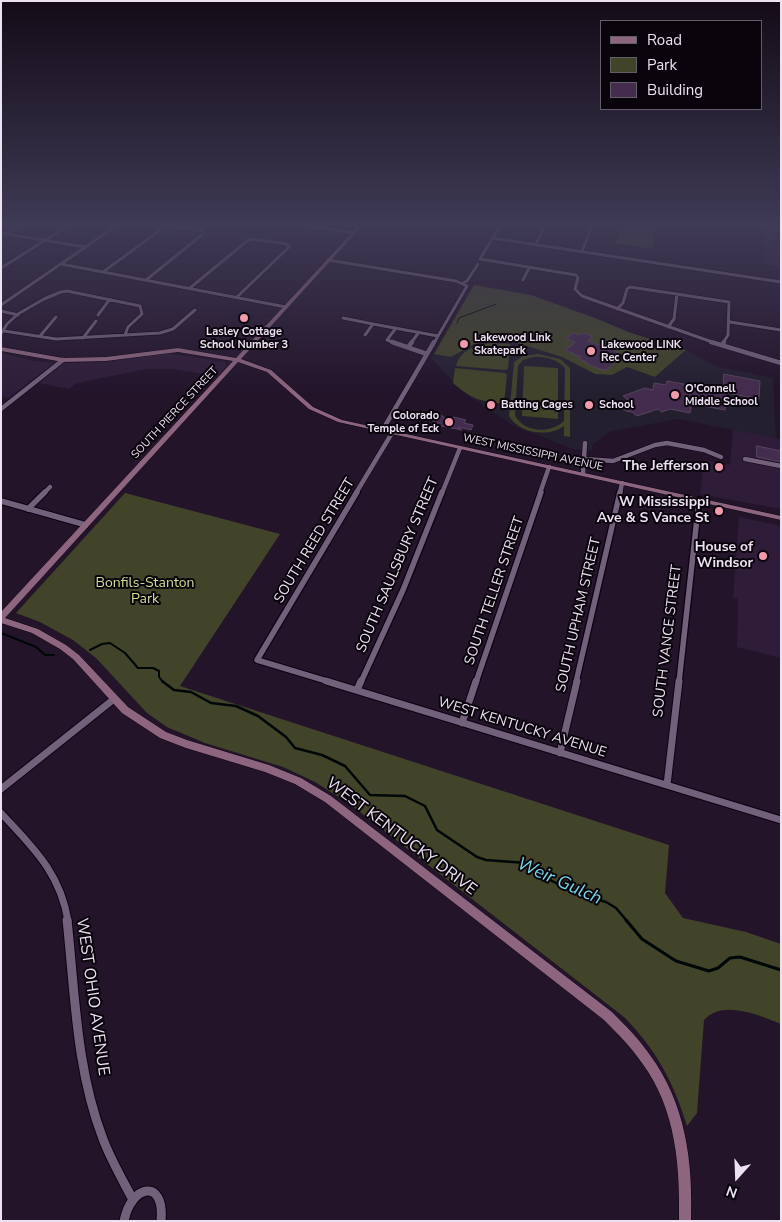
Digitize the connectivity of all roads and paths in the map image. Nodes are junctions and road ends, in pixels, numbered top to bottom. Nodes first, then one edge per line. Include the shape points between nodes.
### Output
1 (36, 281) edge
2 (152, 281) edge
3 (198, 281) edge
4 (254, 281) edge
5 (309, 281) edge
6 (447, 281) edge
7 (468, 281) edge
8 (577, 281) edge
9 (464, 284) junction
10 (190, 288) junction
11 (677, 294) junction
12 (237, 297) junction
13 (110, 299) junction
14 (1, 305) edge
15 (286, 307) junction
16 (617, 309) junction
17 (195, 310) dead end
18 (1, 311) edge
19 (18, 315) junction
20 (98, 315) dead end
21 (56, 317) dead end
22 (343, 318) dead end
23 (96, 321) dead end
24 (730, 322) junction
25 (373, 324) junction
26 (668, 327) junction
27 (396, 328) junction
28 (781, 330) edge
29 (2, 332) edge
30 (418, 332) junction
31 (125, 335) junction
32 (365, 335) dead end
33 (40, 336) junction
34 (438, 336) junction
35 (83, 338) junction
36 (722, 345) junction
37 (408, 347) junction
38 (1, 350) edge
39 (427, 354) junction
40 (63, 360) junction
41 (237, 360) junction
42 (781, 363) edge
43 (1, 409) edge
44 (382, 431) junction
45 (392, 433) junction
46 (585, 443) dead end
47 (460, 448) junction
48 (721, 456) dead end
49 (584, 458) junction
50 (745, 459) dead end
51 (781, 466) edge
52 (549, 467) junction
53 (583, 474) junction
54 (622, 483) junction
55 (50, 487) dead end
56 (700, 500) junction
57 (1, 501) edge
58 (28, 509) junction
59 (781, 518) edge
60 (86, 525) junction
61 (1, 618) edge
62 (257, 660) joint
63 (357, 690) junction
64 (114, 699) junction
65 (462, 723) junction
66 (560, 753) junction
67 (667, 785) junction
68 (1, 789) edge
69 (1, 813) edge
70 (781, 820) edge
71 (132, 1198) junction
72 (161, 1220) edge
73 (124, 1221) edge
74 (685, 1221) edge

1 - 14 street
2 - 10 street
3 - 10 street
4 - 12 street
5 - 15 street, SOUTH PIERCE STREET
6 - 9 street
7 - 9 street
8 - 16 street via 577,293
9 - 34 street via 465,290
10 - 12 street
11 - 16 street via 630,287
11 - 24 street via 729,302
11 - 26 street via 674,319
12 - 15 street
13 - 19 street via 55,292
13 - 20 street
13 - 31 street via 136,304 143,311
15 - 41 street, SOUTH PIERCE STREET
16 - 26 street
17 - 31 street via 173,329
18 - 19 street
19 - 29 street
21 - 33 street
22 - 25 street
23 - 35 street
24 - 28 street
24 - 36 street
25 - 27 street
25 - 32 street
26 - 36 street
27 - 30 street
27 - 37 street via 387,340
29 - 33 street
30 - 34 street
30 - 37 street
31 - 35 street
33 - 35 street
34 - 39 street
36 - 42 street
37 - 39 street
38 - 40 street, WEST MISSISSIPPI AVENUE
39 - 44 street
40 - 41 street, WEST MISSISSIPPI AVENUE via 106,359 178,350
40 - 43 street
41 - 44 street, WEST MISSISSIPPI AVENUE via 274,374 301,400 326,416
41 - 60 street, SOUTH PIERCE STREET
44 - 45 street, WEST MISSISSIPPI AVENUE
45 - 47 street, WEST MISSISSIPPI AVENUE
45 - 62 street, SOUTH REED STREET
46 - 49 street
47 - 52 street, WEST MISSISSIPPI AVENUE
47 - 63 street, SOUTH SAULSBURY STREET via 399,599
48 - 49 street via 667,444 655,445 613,461
49 - 53 street
50 - 51 street
52 - 53 street, WEST MISSISSIPPI AVENUE
52 - 65 street, SOUTH TELLER STREET
53 - 54 street, WEST MISSISSIPPI AVENUE
54 - 56 street, WEST MISSISSIPPI AVENUE
54 - 66 street, SOUTH UPHAM STREET
55 - 58 street
56 - 59 street, WEST MISSISSIPPI AVENUE
56 - 67 street, SOUTH VANCE STREET
57 - 58 street
58 - 60 street
60 - 61 street, SOUTH PIERCE STREET
61 - 64 street, WEST KENTUCKY DRIVE via 63,646
62 - 63 street, WEST KENTUCKY AVENUE
63 - 65 street, WEST KENTUCKY AVENUE
64 - 68 street
64 - 74 street, WEST KENTUCKY DRIVE via 163,735 282,774 334,804 596,1007 634,1041 652,1066 670,1103 681,1138 686,1174
65 - 66 street, WEST KENTUCKY AVENUE
66 - 67 street, WEST KENTUCKY AVENUE
67 - 70 street, WEST KENTUCKY AVENUE
69 - 71 street, WEST OHIO AVENUE via 46,865 62,894 72,985 90,1092 103,1140
71 - 72 street via 144,1190 156,1192 162,1203
71 - 73 street

